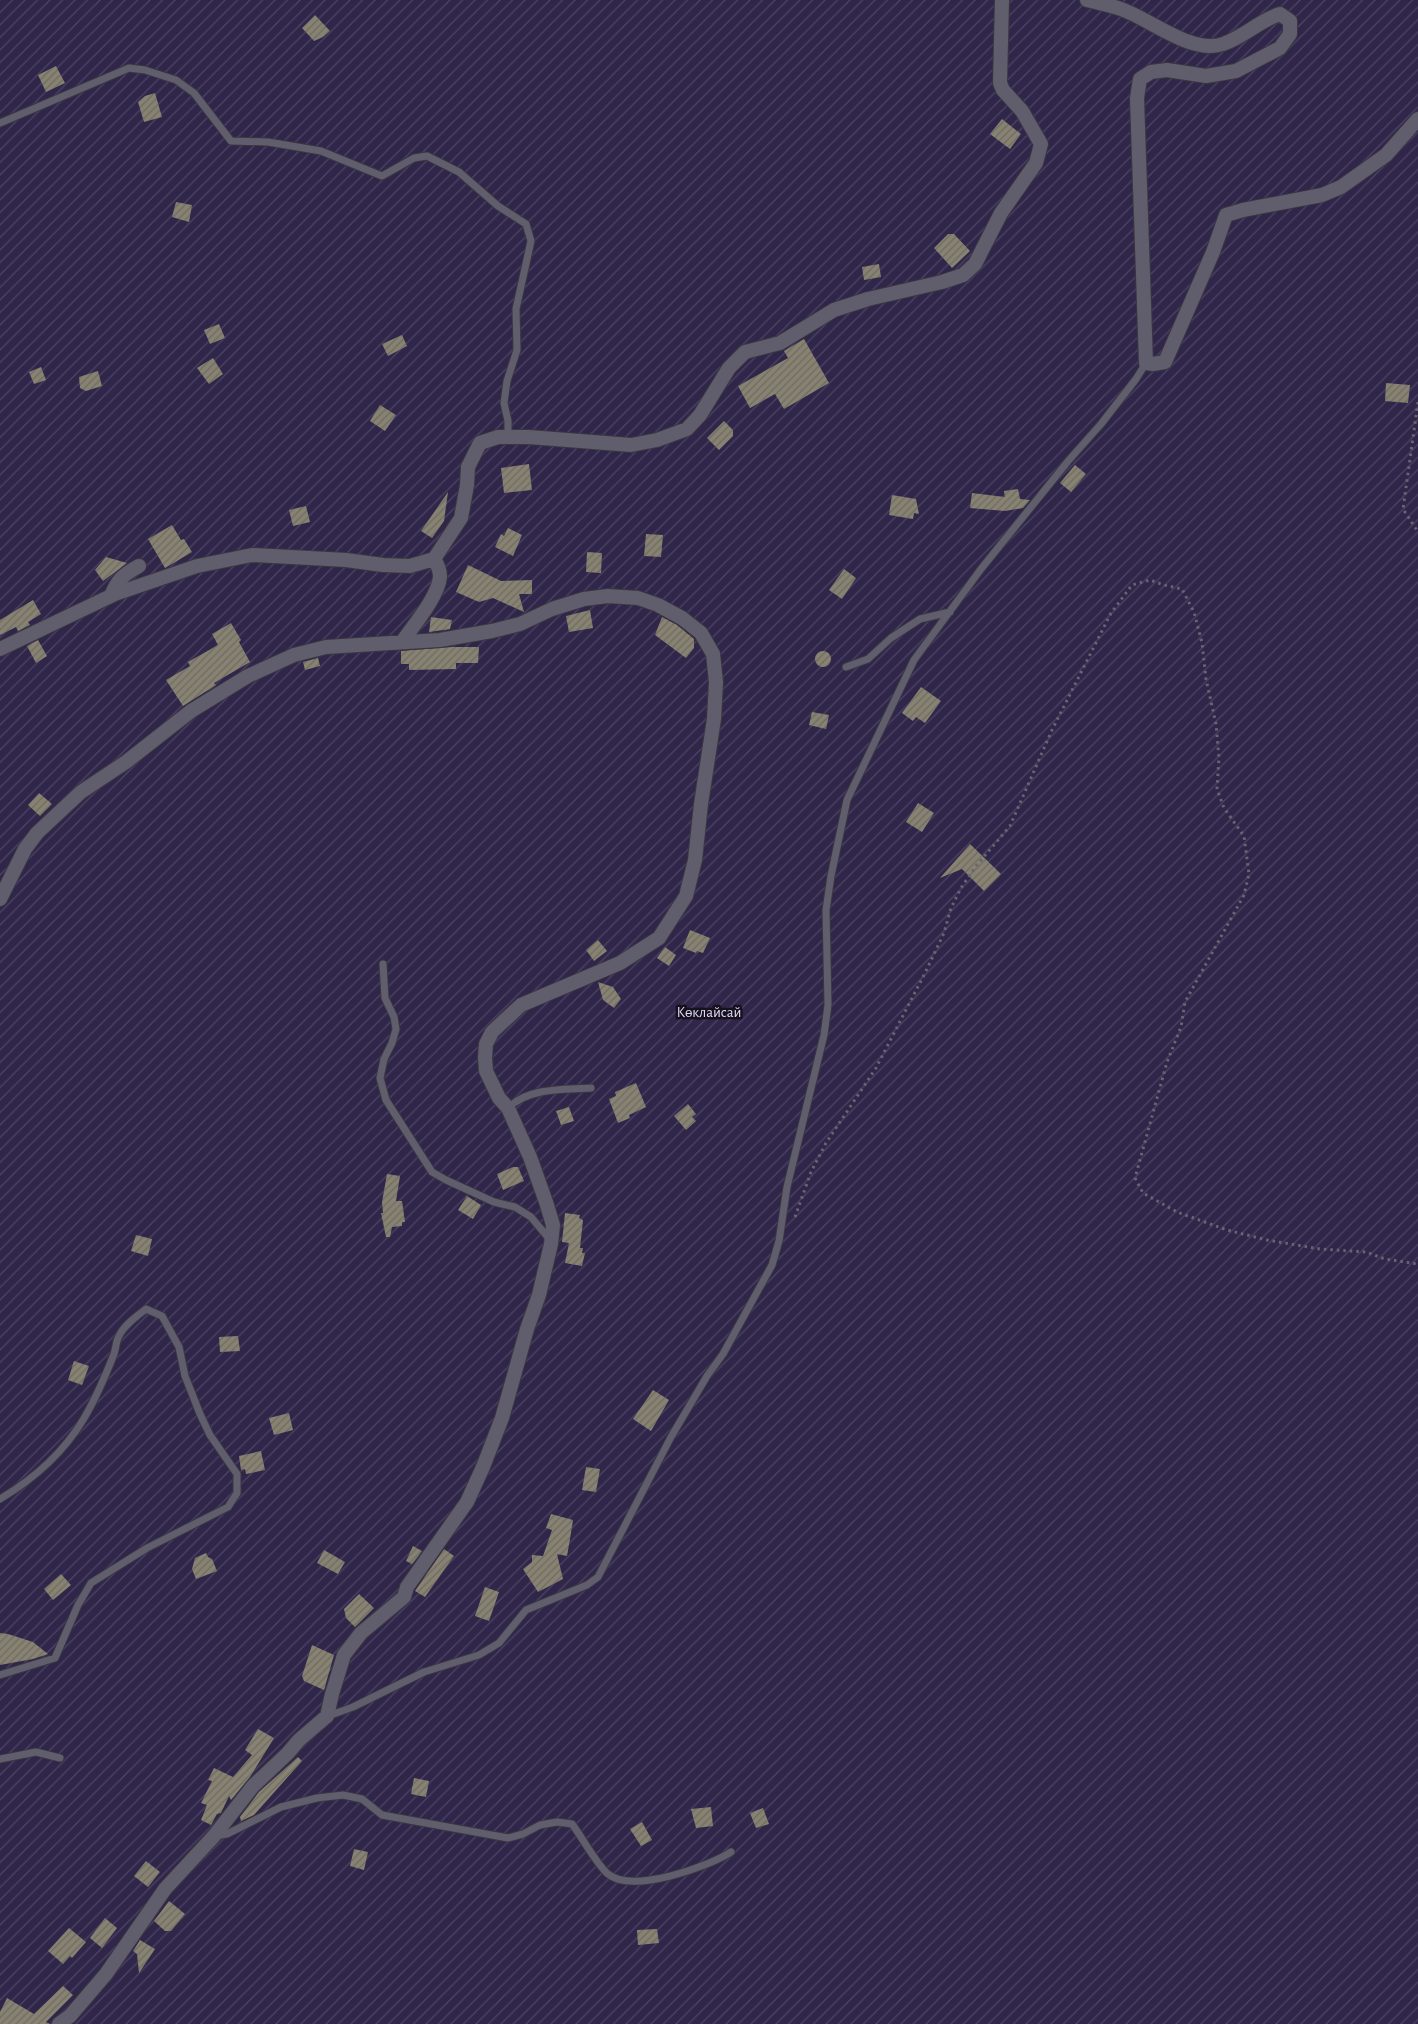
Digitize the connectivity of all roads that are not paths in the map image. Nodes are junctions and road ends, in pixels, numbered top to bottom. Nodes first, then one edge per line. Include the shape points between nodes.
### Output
1 (1002, 0) edge
2 (1087, 0) edge
3 (1418, 118) edge
4 (0, 122) edge
5 (1146, 363) junction
6 (508, 437) junction
7 (434, 559) junction
8 (139, 566) dead end
9 (111, 596) junction
10 (950, 612) junction
11 (402, 642) junction
12 (0, 649) edge
13 (846, 668) dead end
14 (0, 899) edge
15 (383, 964) dead end
16 (591, 1088) dead end
17 (508, 1108) junction
18 (551, 1241) junction
19 (0, 1499) edge
20 (0, 1675) edge
21 (327, 1716) junction
22 (60, 1758) dead end
23 (0, 1759) edge
24 (214, 1836) junction
25 (731, 1852) dead end
26 (59, 2024) edge

1 - 6 street via 1000,83 1022,111 1041,144 1036,163 1001,213 975,264 963,275 834,310 780,343 746,352 729,368 687,430 631,445
2 - 5 street via 1120,9 1180,39 1203,46 1222,44 1280,14 1290,21 1290,34 1280,48 1236,71 1206,76 1167,70 1151,72 1140,79 1137,98
3 - 5 street via 1386,155 1341,187 1322,195 1226,215 1165,362
4 - 6 lane via 129,68 176,80 194,93 231,141 268,142 321,151 382,176 414,158 428,156 458,172 498,206 526,224 531,241 516,309 517,350 504,403
5 - 10 lane
6 - 7 street via 480,443 468,467 461,518
7 - 9 street via 410,566 252,555 197,566
7 - 11 street via 440,578 434,596
8 - 9 street via 115,584
9 - 12 street
10 - 13 lane via 920,619 891,638 868,659
10 - 21 lane via 914,660 847,800 826,910 828,1005 824,1035 787,1186 772,1265 723,1354 706,1376 671,1437 598,1576 587,1584 526,1610 499,1643 479,1654 424,1672 353,1707
11 - 14 street via 326,647 294,655 248,676 199,706 81,792 37,833 25,849
11 - 17 street via 492,632 584,599 608,596 638,598 682,618 701,633 713,654 716,682 714,719 695,860 686,896 659,938 620,963 521,1005 492,1032 486,1044 486,1071 499,1098
15 - 18 lane via 386,998 396,1029 380,1078 386,1100 432,1172 494,1202 515,1207 531,1217
16 - 17 lane via 531,1094 516,1100
17 - 18 street via 546,1202 553,1225
18 - 21 street via 539,1295 502,1418 467,1502 407,1587 404,1597 361,1633 344,1655
19 - 20 lane via 20,1487 56,1456 82,1421 105,1376 119,1335 134,1318 146,1309 162,1316 178,1347 200,1414 210,1435 237,1474 237,1494 228,1507 147,1548 91,1583 56,1658
21 - 24 street via 253,1786
22 - 23 lane via 36,1752
24 - 25 lane via 227,1834 281,1807 317,1798 343,1796 362,1800 382,1815 508,1838 540,1825 572,1824 608,1874 625,1882 681,1873 717,1861
24 - 26 street via 165,1889 106,1974 70,2016

